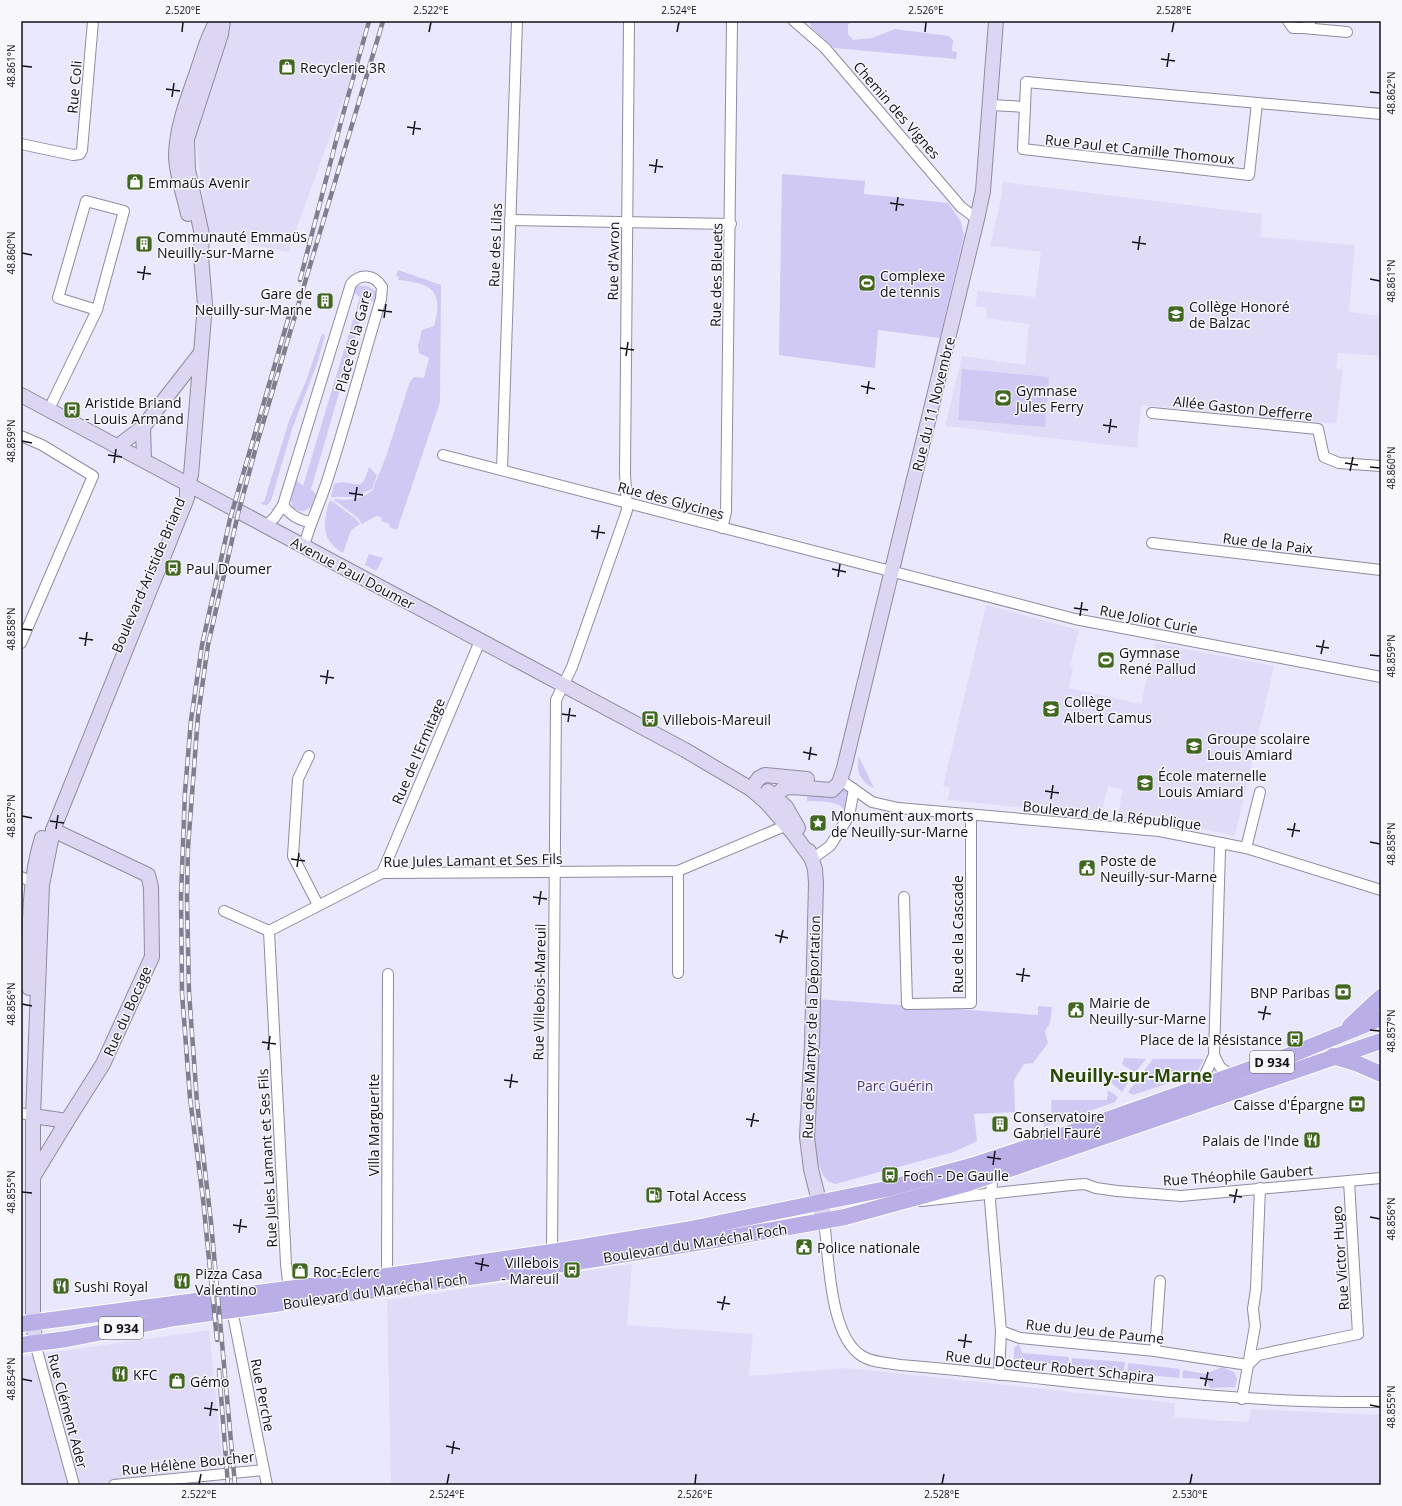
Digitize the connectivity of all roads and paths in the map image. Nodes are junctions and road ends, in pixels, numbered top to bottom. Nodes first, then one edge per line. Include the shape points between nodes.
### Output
1 (93, 21) edge
2 (217, 21) edge
3 (223, 21) edge
4 (517, 21) edge
5 (629, 21) edge
6 (732, 21) edge
7 (996, 21) edge
8 (1288, 21) edge
9 (796, 22) edge
10 (1306, 25) edge
11 (1347, 32) dead end
12 (1257, 103) junction
13 (991, 105) junction
14 (1025, 107) junction
15 (1381, 114) edge
16 (22, 148) edge
17 (977, 219) junction
18 (510, 220) junction
19 (627, 223) junction
20 (730, 224) junction
21 (202, 256) junction
22 (97, 310) junction
23 (200, 354) junction
24 (21, 395) edge
25 (49, 409) junction
26 (1152, 413) dead end
27 (143, 427) junction
28 (21, 436) edge
29 (118, 446) junction
30 (443, 455) dead end
31 (144, 460) junction
32 (1381, 466) edge
33 (502, 470) junction
34 (187, 485) junction
35 (626, 502) junction
36 (283, 505) junction
37 (310, 522) junction
38 (266, 526) junction
39 (722, 528) junction
40 (1152, 543) dead end
41 (304, 546) junction
42 (1381, 570) edge
43 (892, 573) junction
44 (480, 641) junction
45 (21, 643) edge
46 (1381, 677) edge
47 (563, 685) junction
48 (309, 756) dead end
49 (839, 783) junction
50 (753, 786) junction
51 (854, 789) junction
52 (1260, 792) dead end
53 (771, 799) junction
54 (971, 815) junction
55 (794, 822) junction
56 (53, 830) junction
57 (1222, 842) junction
58 (1246, 848) junction
59 (812, 859) junction
60 (678, 871) junction
61 (555, 872) junction
62 (382, 873) junction
63 (32, 882) edge
64 (1381, 890) edge
65 (904, 897) dead end
66 (318, 905) junction
67 (224, 911) dead end
68 (269, 930) junction
69 (678, 973) dead end
70 (388, 974) dead end
71 (1381, 997) edge
72 (1381, 1018) edge
73 (1343, 1033) junction
74 (1381, 1041) edge
75 (1214, 1055) junction
76 (1333, 1056) junction
77 (1232, 1076) junction
78 (1381, 1076) edge
79 (1199, 1088) junction
80 (27, 1114) edge
81 (67, 1122) junction
82 (991, 1168) junction
83 (1381, 1178) edge
84 (32, 1179) junction
85 (1349, 1181) junction
86 (1260, 1188) junction
87 (991, 1193) junction
88 (907, 1201) junction
89 (821, 1208) junction
90 (552, 1252) junction
91 (388, 1276) junction
92 (1160, 1281) dead end
93 (289, 1289) junction
94 (140, 1308) junction
95 (232, 1310) junction
96 (25, 1326) edge
97 (1001, 1331) junction
98 (28, 1344) edge
99 (1155, 1351) junction
100 (1248, 1365) junction
101 (999, 1375) junction
102 (1242, 1398) junction
103 (1381, 1402) edge
104 (264, 1470) junction
105 (144, 1483) edge
106 (74, 1485) edge
107 (114, 1485) edge
108 (267, 1485) edge

1 - 16 street, Rue Coli via 80,154
2 - 21 main road via 211,30 182,116 177,143 178,172 193,237
3 - 21 main road via 187,139 188,170 202,235
4 - 18 street, Rue des Lilas
5 - 19 street, Rue d'Avron
6 - 20 street, Rue des Bleuets
7 - 13 main road, Rue du 11 Novembre
8 - 10 street via 1293,28
9 - 17 street, Chemin des Vignes via 825,48 961,207
10 - 11 street
12 - 14 street, Rue Paul et Camille Thomoux via 1026,82
12 - 14 street, Rue Paul et Camille Thomoux via 1250,175 1023,149
12 - 15 street, Rue Paul et Camille Thomoux
13 - 14 street
13 - 17 main road, Rue du 11 Novembre via 983,191
17 - 43 main road, Rue du 11 Novembre
18 - 19 street
18 - 33 street, Rue des Lilas
19 - 20 street
19 - 35 street, Rue d'Avron
20 - 39 street, Rue des Bleuets via 726,512
21 - 23 main road via 205,305
22 - 22 street via 124,211 86,201 58,298
22 - 25 street
23 - 27 main road
23 - 34 main road via 191,475
24 - 25 main road, Avenue Paul Doumer
25 - 29 main road, Avenue Paul Doumer
26 - 32 street, Allée Gaston Defferre via 1318,429 1324,457 1339,463
27 - 29 main road
27 - 31 main road
28 - 45 street via 42,445 92,476
29 - 31 main road, Avenue Paul Doumer
30 - 33 street, Rue des Glycines
31 - 34 main road, Avenue Paul Doumer
33 - 35 street, Rue des Glycines
34 - 38 main road, Avenue Paul Doumer
34 - 56 main road, Boulevard Aristide Briand via 187,498 182,513
34 - 63 main road, Boulevard Aristide Briand via 172,511 47,824 36,858
35 - 39 street, Rue des Glycines
35 - 47 street, Rue d'Avron via 624,519 572,667
36 - 37 street via 292,515
36 - 37 street, Place de la Gare via 351,284 361,277 374,279 382,286 381,299 329,475
36 - 38 street, Place de la Gare
37 - 41 street, Place de la Gare
38 - 41 main road, Avenue Paul Doumer
39 - 43 street, Rue des Glycines
40 - 42 street, Rue de la Paix
41 - 44 main road, Avenue Paul Doumer
43 - 46 street, Rue Joliot Curie via 1075,619
43 - 49 main road, Rue du 11 Novembre
44 - 47 main road, Avenue Paul Doumer
44 - 62 street, Rue de l'Ermitage
47 - 50 main road, Avenue Paul Doumer via 685,750 714,761
47 - 61 street, Rue Villebois-Mareuil via 556,700
48 - 66 street via 298,780 293,856
49 - 50 main road via 765,775
49 - 51 street, Boulevard de la République via 845,783
49 - 53 main road via 832,790 784,788
50 - 53 main road, Avenue Paul Doumer
51 - 54 street, Boulevard de la République via 878,805
51 - 59 street via 849,816 830,846
52 - 58 street
53 - 55 main road, Avenue Paul Doumer via 786,808
54 - 57 street, Boulevard de la République via 1159,832
54 - 65 street, Rue de la Cascade via 971,1003 907,1004
55 - 59 main road, Rue des Martyrs de la Déportation
55 - 60 street, Rue Jules Lamant et Ses Fils
56 - 63 main road, Boulevard Aristide Briand
56 - 81 main road, Rue du Bocage via 134,867 148,875 151,886 152,957 103,1064
57 - 58 street, Boulevard de la République
57 - 75 street
58 - 64 street, Boulevard de la République
59 - 89 main road, Rue des Martyrs de la Déportation via 816,883 807,1151
60 - 61 street, Rue Jules Lamant et Ses Fils
60 - 69 street
61 - 62 street, Rue Jules Lamant et Ses Fils
61 - 90 street, Rue Villebois-Mareuil
62 - 66 street, Rue Jules Lamant et Ses Fils
63 - 80 main road, Boulevard Aristide Briand
66 - 68 street, Rue Jules Lamant et Ses Fils
67 - 68 street
68 - 93 street, Rue Jules Lamant et Ses Fils
70 - 91 street, Villa Marguerite
71 - 73 main road
72 - 73 main road, D 934
73 - 77 main road, D 934
74 - 76 main road, D 934
75 - 77 street via 1220,1067
75 - 79 street
76 - 78 main road via 1356,1063
76 - 82 main road, D 934
77 - 79 main road, D 934
79 - 82 main road, D 934
80 - 81 main road
80 - 84 main road, Boulevard Aristide Briand
81 - 84 main road, Rue du Bocage
82 - 87 street
82 - 88 main road, D 934
82 - 89 main road, D 934 via 886,1189
83 - 85 street, Rue Théophile Gaubert
84 - 96 main road, Boulevard Aristide Briand
85 - 86 street, Rue Théophile Gaubert
85 - 100 street, Rue Victor Hugo via 1358,1334 1258,1355
86 - 87 street, Rue Théophile Gaubert via 1175,1196 1096,1188 1085,1184
86 - 100 street via 1253,1309 1255,1326
87 - 88 street, Rue Théophile Gaubert via 932,1201
87 - 97 street
88 - 89 main road, D 934
89 - 90 main road, Boulevard du Maréchal Foch / D 934
89 - 95 main road, Boulevard du Maréchal Foch / D 934 via 733,1237 399,1288
89 - 101 street, Rue du Docteur Robert Schapira via 838,1321 847,1341 861,1355 890,1364
90 - 91 main road, Boulevard du Maréchal Foch / D 934
91 - 93 main road, Boulevard du Maréchal Foch / D 934
92 - 99 street
93 - 94 main road, Boulevard du Maréchal Foch / D 934
94 - 96 main road, Boulevard du Maréchal Foch / D 934
94 - 98 main road via 105,1322 47,1332
95 - 98 main road, Boulevard du Maréchal Foch / D 934
95 - 104 street, Rue Perche
96 - 98 main road, Boulevard Aristide Briand
97 - 99 street, Rue du Jeu de Paume via 1020,1338
97 - 101 street
98 - 106 street, Rue Clément Ader
99 - 100 street, Rue du Jeu de Paume
100 - 102 street
101 - 102 street, Rue du Docteur Robert Schapira
102 - 103 street, Rue du Docteur Robert Schapira
104 - 105 street, Rue Hélène Boucher
104 - 108 street, Rue Perche
105 - 107 street, Rue Hélène Boucher

